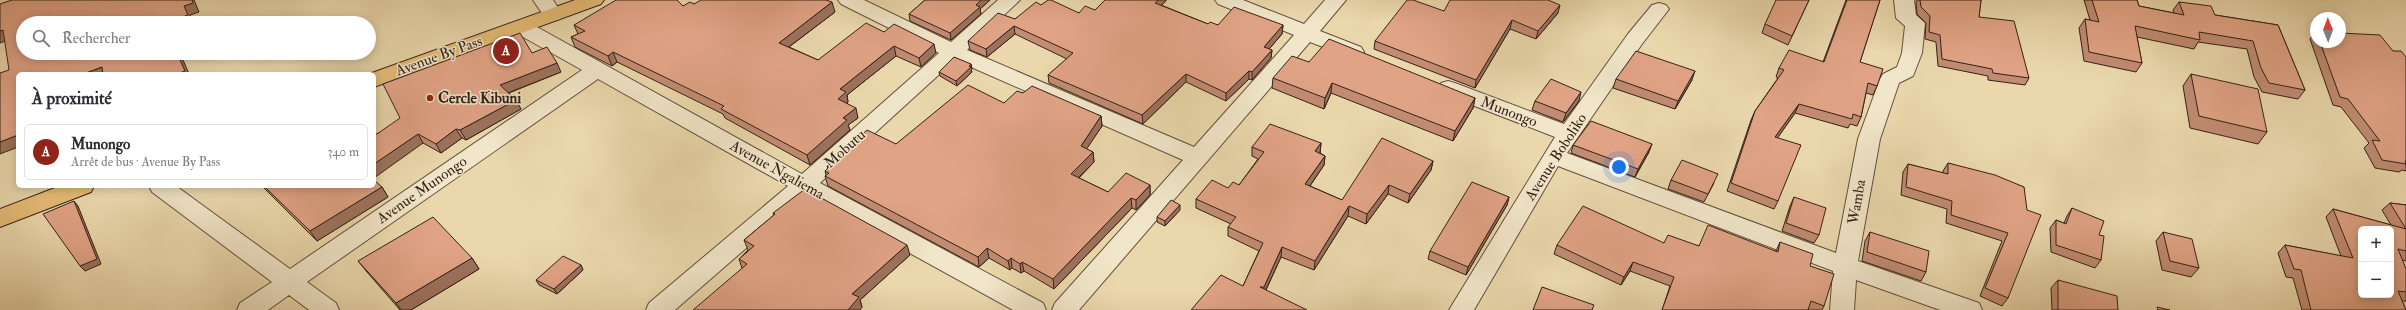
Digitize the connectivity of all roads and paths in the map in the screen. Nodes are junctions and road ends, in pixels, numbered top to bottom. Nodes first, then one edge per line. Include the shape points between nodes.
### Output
1 (594, 0) edge
2 (848, 0) edge
3 (1010, 0) edge
4 (1226, 0) edge
5 (1336, 0) edge
6 (1904, 0) edge
7 (548, 7) edge
8 (1660, 9) dead end
9 (521, 27) junction
10 (1307, 34) junction
11 (954, 52) junction
12 (1372, 59) edge
13 (596, 70) junction
14 (376, 79) edge
15 (1430, 81) edge
16 (1570, 134) junction
17 (1553, 156) junction
18 (1198, 158) junction
19 (804, 185) junction
20 (78, 188) edge
21 (163, 188) edge
22 (0, 218) edge
23 (1846, 267) junction
24 (288, 283) junction
25 (249, 310) edge
26 (327, 310) edge
27 (658, 310) edge
28 (1034, 310) edge
29 (1064, 310) edge
30 (1461, 310) edge
31 (1842, 310) edge
32 (1970, 310) edge

1 - 7 highway, Avenue By Pass
2 - 11 street
3 - 11 street, Mobutu
4 - 10 street
5 - 10 street
6 - 23 street, Wamba via 1906,18 1915,23 1912,53 1906,71 1890,79 1869,138
7 - 9 highway, Avenue By Pass
8 - 16 street, Avenue Boboliko via 1635,39
9 - 13 street, Avenue Ngaliema
9 - 14 highway, Avenue By Pass
10 - 12 street
10 - 18 street
11 - 18 street
11 - 19 street, Mobutu
13 - 19 street, Avenue Ngaliema
13 - 24 street, Avenue Munongo
15 - 16 street, Munongo
16 - 17 street, Avenue Boboliko
17 - 23 street
17 - 30 street, Avenue Boboliko
18 - 29 street
19 - 27 street, Mobutu
19 - 28 street, Avenue Ngaliema
20 - 22 highway
21 - 24 street
23 - 31 street, Wamba
23 - 32 street
24 - 25 street, Avenue Munongo
24 - 26 street

